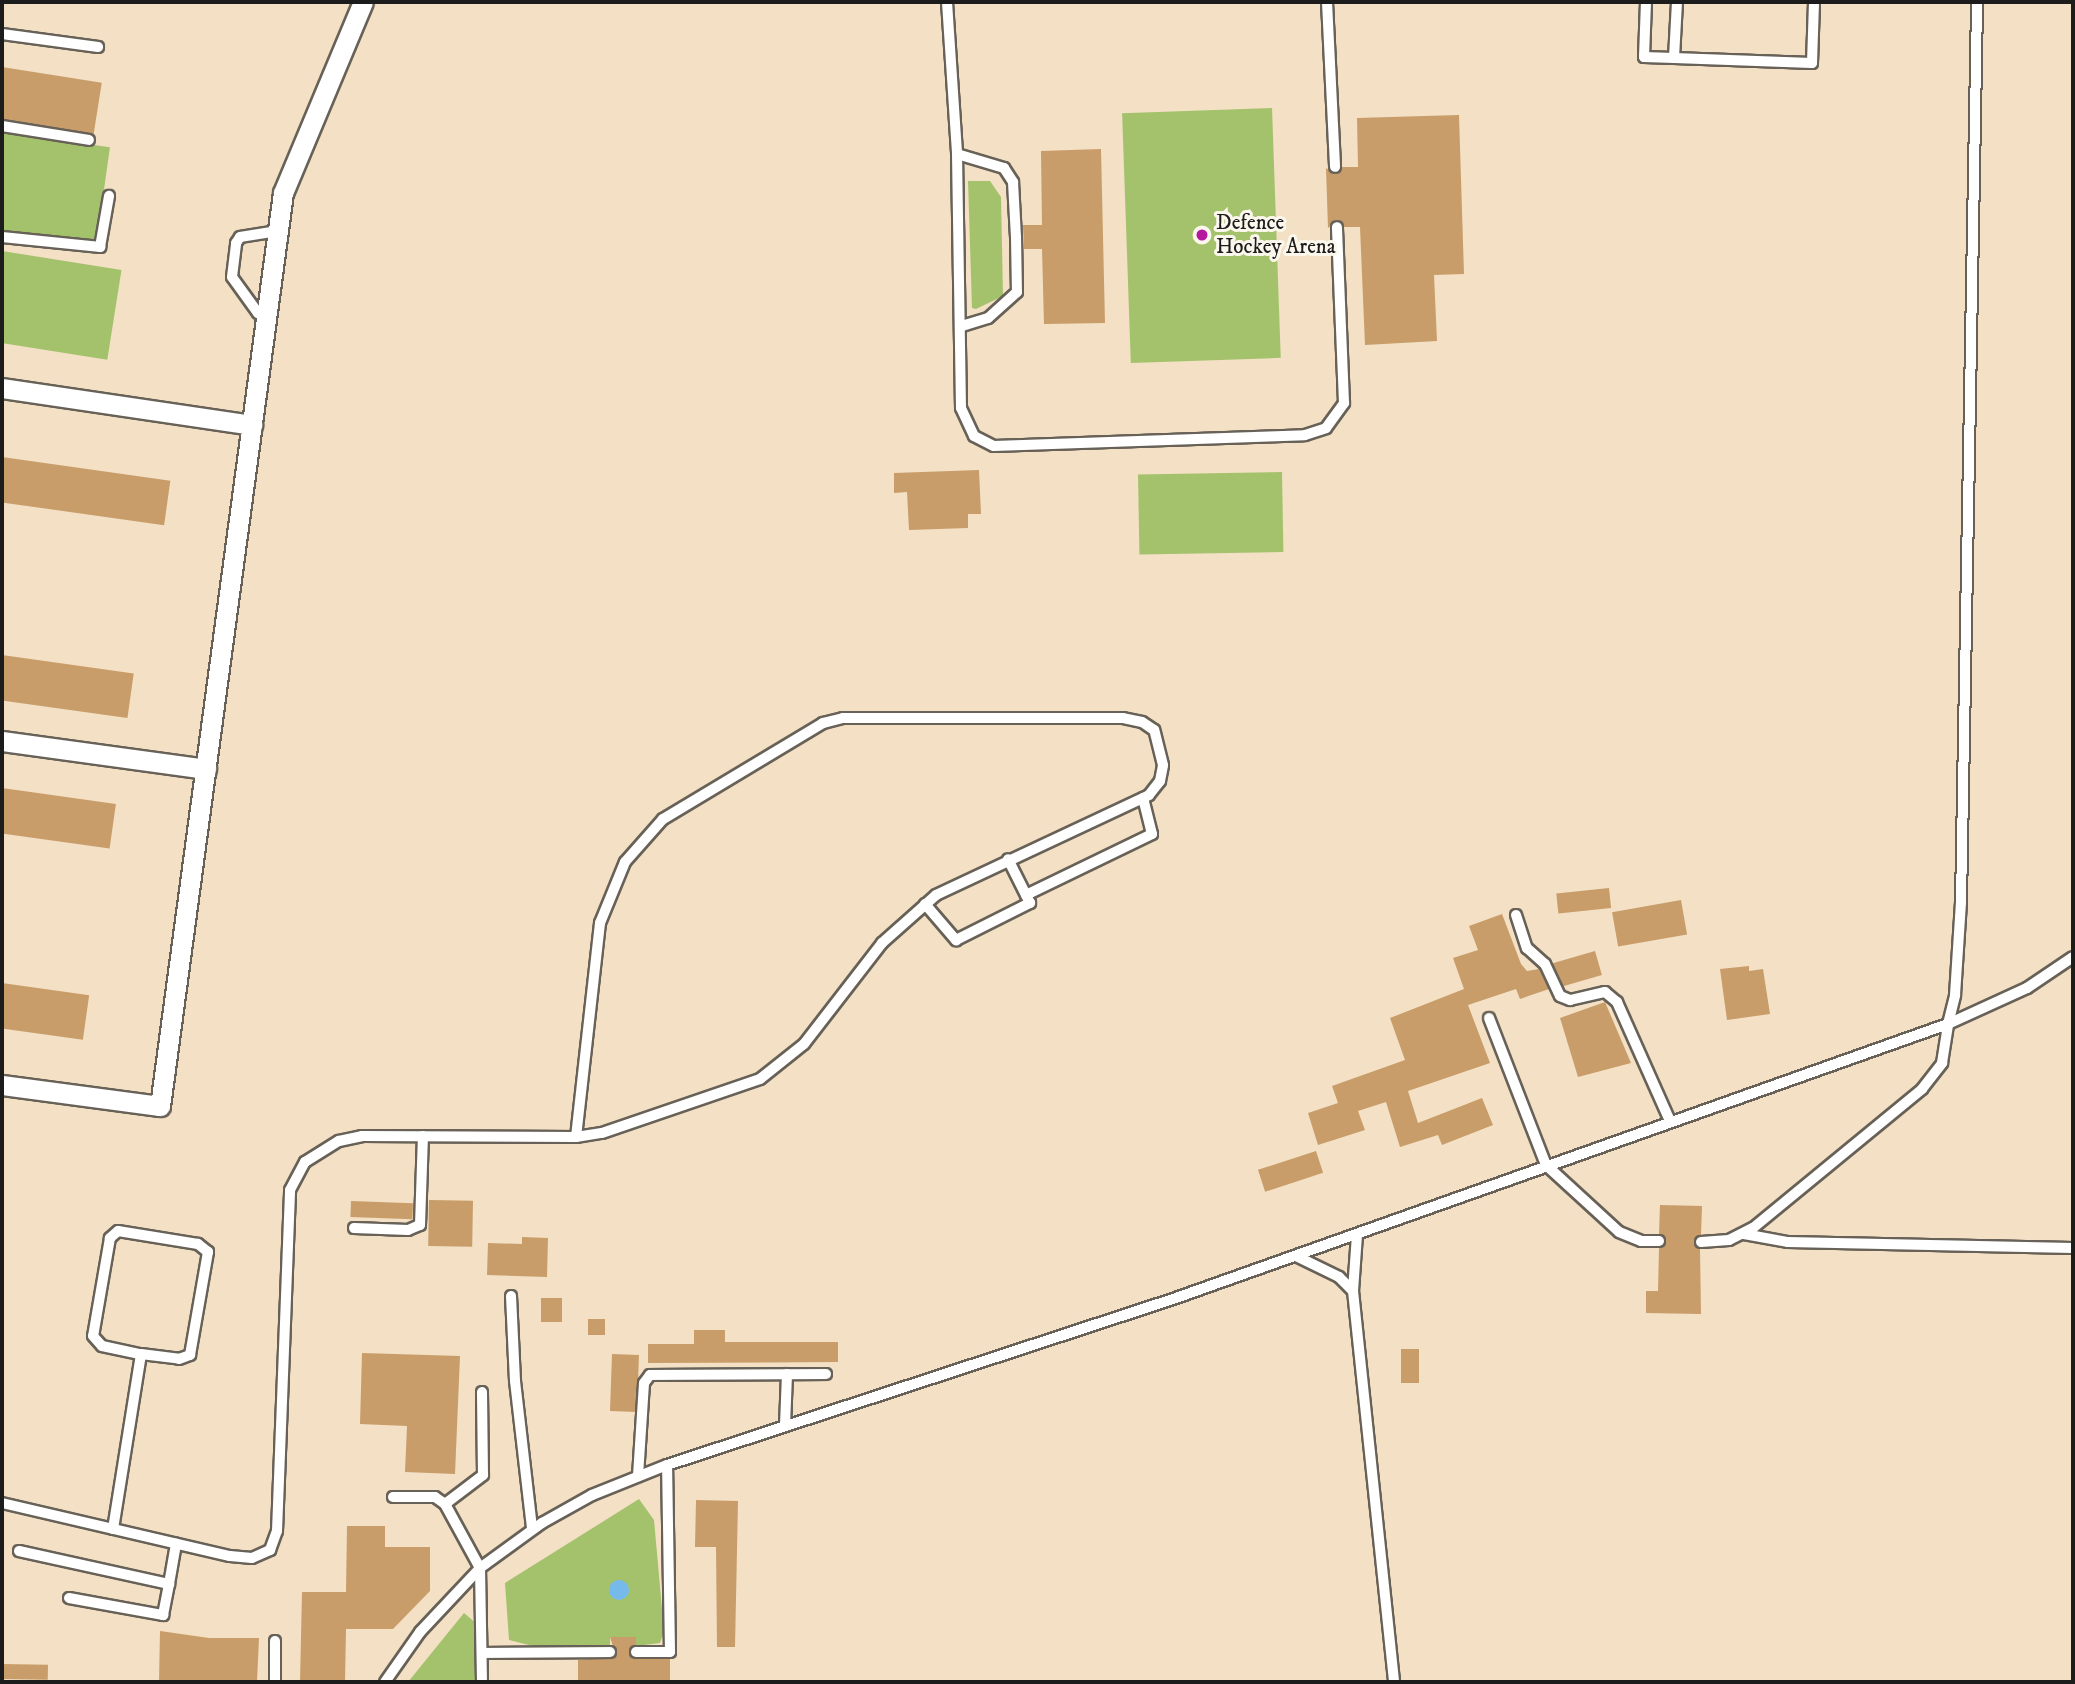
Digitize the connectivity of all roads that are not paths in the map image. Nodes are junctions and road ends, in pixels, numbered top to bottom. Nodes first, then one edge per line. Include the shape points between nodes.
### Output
1 (363, 2) edge
2 (947, 2) edge
3 (1327, 2) edge
4 (1646, 2) edge
5 (1677, 2) edge
6 (1814, 2) edge
7 (1977, 2) edge
8 (2, 34) edge
9 (98, 47) dead end
10 (1674, 58) junction
11 (2, 126) edge
12 (89, 140) dead end
13 (957, 154) junction
14 (1335, 167) dead end
15 (109, 196) dead end
16 (1337, 227) dead end
17 (278, 231) junction
18 (2, 237) edge
19 (267, 314) junction
20 (962, 326) junction
21 (2, 388) edge
22 (252, 425) junction
23 (2, 741) edge
24 (206, 769) junction
25 (1143, 798) junction
26 (1008, 859) junction
27 (1026, 895) junction
28 (925, 904) junction
29 (1516, 915) dead end
30 (2073, 957) edge
31 (1489, 1018) dead end
32 (1948, 1024) junction
33 (2, 1085) edge
34 (1670, 1121) junction
35 (423, 1136) junction
36 (576, 1137) junction
37 (1546, 1165) junction
38 (354, 1228) dead end
39 (1744, 1234) junction
40 (1357, 1235) junction
41 (1659, 1241) dead end
42 (1701, 1242) dead end
43 (2073, 1248) edge
44 (1296, 1256) junction
45 (1353, 1291) junction
46 (512, 1296) dead end
47 (141, 1354) junction
48 (786, 1374) junction
49 (826, 1374) dead end
50 (482, 1392) dead end
51 (785, 1426) junction
52 (667, 1465) junction
53 (638, 1476) junction
54 (393, 1497) dead end
55 (2, 1503) edge
56 (446, 1504) junction
57 (113, 1529) junction
58 (533, 1529) junction
59 (176, 1544) junction
60 (19, 1551) dead end
61 (480, 1568) junction
62 (169, 1584) junction
63 (69, 1598) dead end
64 (275, 1641) dead end
65 (610, 1652) dead end
66 (636, 1652) dead end
67 (482, 1653) junction
68 (275, 1682) edge
69 (385, 1682) edge
70 (482, 1682) edge
71 (1394, 1682) edge

1 - 17 street via 283,193
2 - 13 lane
3 - 14 lane
4 - 10 lane via 1644,57
5 - 10 lane
6 - 10 lane via 1812,63
7 - 32 lane via 1961,904 1955,995
8 - 9 lane
11 - 12 lane
13 - 20 lane
13 - 20 lane via 1004,168 1013,182 1016,237 1017,292 988,318
15 - 18 lane via 100,247
16 - 20 lane via 1344,404 1326,428 1305,435 994,446 974,436 961,408
17 - 19 street
17 - 19 lane via 240,237 236,243 232,277 258,313
19 - 22 street
21 - 22 street
22 - 24 street
23 - 24 street
24 - 33 street via 160,1107
25 - 26 lane
25 - 27 lane via 1152,834
25 - 36 lane via 1160,781 1161,751 1154,730 1142,722 1123,718 868,716 823,723 663,819 625,862 600,923
26 - 27 lane
26 - 28 lane
27 - 28 lane via 1030,904 956,940
28 - 36 lane via 882,943 804,1044 772,1072 735,1091 636,1124
29 - 34 lane via 1527,948 1545,964 1560,996 1570,1000 1605,992 1616,1002
30 - 32 lane via 2028,988
31 - 37 lane
32 - 34 lane
32 - 39 lane via 1942,1063 1922,1089
34 - 37 lane
35 - 36 lane
35 - 38 lane via 420,1225 408,1230
35 - 59 lane via 362,1136 339,1141 320,1150 296,1174 290,1190 275,1542 270,1550 252,1558
37 - 40 lane
37 - 41 lane via 1619,1231 1641,1241
39 - 42 lane via 1717,1243
39 - 43 lane via 1788,1242
40 - 44 lane
40 - 45 lane
44 - 45 lane via 1339,1277
44 - 51 lane
45 - 71 lane
46 - 58 lane via 515,1381
47 - 47 lane via 179,1359 190,1355 208,1252 198,1244 118,1231 110,1238 93,1335 102,1346
47 - 57 lane
48 - 49 lane
48 - 51 lane
48 - 53 lane via 650,1375 643,1383
50 - 56 lane via 483,1475
51 - 52 lane
52 - 53 lane
52 - 66 lane via 670,1652
53 - 58 lane via 592,1495
54 - 56 lane via 435,1497
55 - 57 lane
56 - 61 lane
57 - 59 lane
58 - 61 lane
59 - 62 lane
60 - 62 lane
61 - 67 lane
61 - 69 lane via 420,1632
62 - 63 lane via 163,1615
64 - 68 lane
65 - 67 lane
67 - 70 lane

